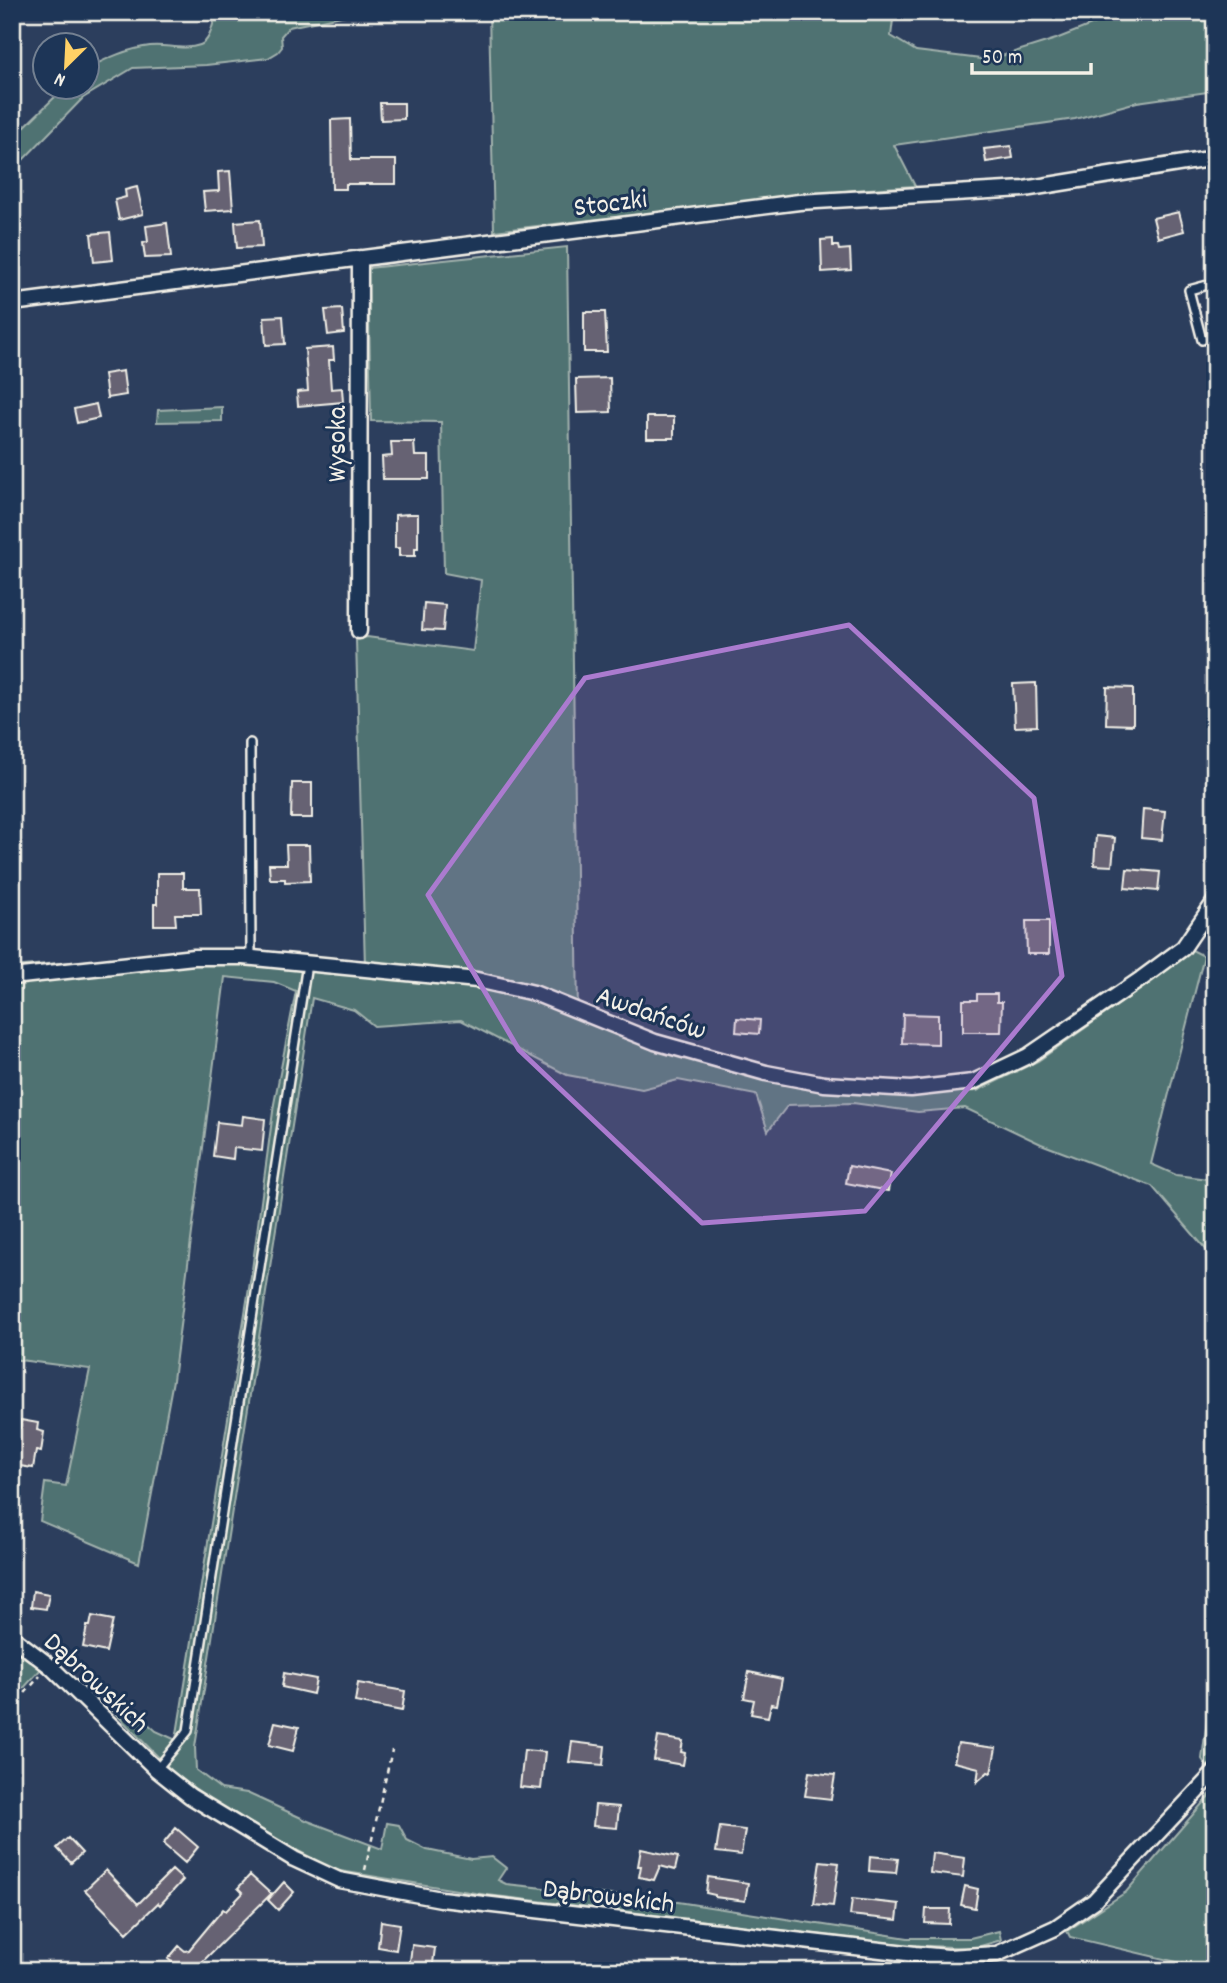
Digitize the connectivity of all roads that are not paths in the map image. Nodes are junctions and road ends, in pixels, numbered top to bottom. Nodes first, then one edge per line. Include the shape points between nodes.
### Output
1 (1215, 158) edge
2 (360, 258) junction
3 (1215, 283) edge
4 (12, 303) edge
5 (1202, 340) dead end
6 (359, 631) dead end
7 (250, 743) dead end
8 (1215, 901) edge
9 (251, 957) junction
10 (307, 964) junction
11 (12, 977) edge
12 (12, 1637) edge
13 (156, 1769) junction
14 (1215, 1772) edge

1 - 2 street, Stoczki via 1024,189 799,202
2 - 4 street, Stoczki
2 - 6 street, Wysoka
3 - 5 lane via 1189,290
7 - 9 lane
8 - 10 street, Awdańców via 1183,948 1028,1056 973,1082 911,1089 824,1084 765,1073 655,1042 534,993 477,980
9 - 10 street, Awdańców
9 - 11 street, Awdańców via 194,957
10 - 13 lane via 188,1731
12 - 13 street, Dąbrowskich via 50,1666
13 - 14 street, Dąbrowskich via 214,1812 339,1880 441,1899 948,1957 997,1954 1055,1928 1094,1901

